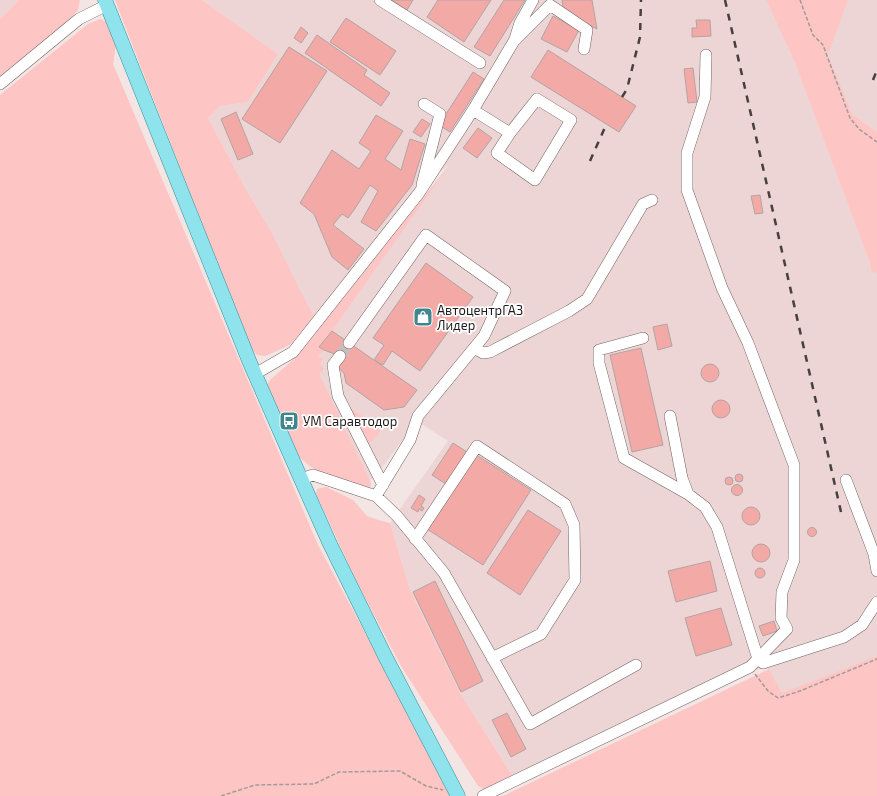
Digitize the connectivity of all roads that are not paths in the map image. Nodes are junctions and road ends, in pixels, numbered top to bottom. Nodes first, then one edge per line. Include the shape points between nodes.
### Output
1 (380, 0) edge
2 (533, 0) edge
3 (106, 2) edge
4 (514, 41) junction
5 (584, 49) dead end
6 (706, 55) dead end
7 (480, 63) dead end
8 (0, 84) edge
9 (424, 104) dead end
10 (474, 110) junction
11 (510, 133) junction
12 (419, 193) junction
13 (652, 200) dead end
14 (643, 338) dead end
15 (350, 343) tunnel mouth
16 (474, 348) junction
17 (340, 356) tunnel mouth
18 (255, 374) junction
19 (670, 416) dead end
20 (301, 479) junction
21 (846, 480) dead end
22 (383, 485) junction
23 (688, 494) junction
24 (376, 496) junction
25 (415, 539) junction
26 (877, 571) edge
27 (877, 602) edge
28 (492, 658) junction
29 (758, 659) junction
30 (636, 665) dead end
31 (457, 795) edge
32 (483, 796) edge

1 - 7 street
2 - 4 street via 520,23
3 - 8 street via 79,19
3 - 18 main road
4 - 5 street via 550,5 587,30
4 - 10 street
6 - 29 street via 705,97 687,153 687,190 722,288 748,343 794,465 794,560 782,592 781,618 787,629
9 - 12 street via 440,114
10 - 11 street
10 - 12 street
11 - 11 street via 537,99 571,120 535,180 497,153
12 - 18 street via 293,352
13 - 16 street via 643,204 586,299 569,311 490,352 483,353
14 - 23 street via 599,350 599,363 624,458
15 - 16 street via 426,235 505,291 484,336
16 - 22 street via 418,416 410,440
17 - 22 street via 333,365 338,396
18 - 20 main road
19 - 23 street via 682,478
20 - 24 street via 313,475
20 - 31 main road via 386,658
21 - 26 street via 874,554
22 - 24 street
23 - 29 street via 705,507 717,527
24 - 25 street via 397,516
25 - 28 street via 444,573
25 - 28 street via 477,446 566,504 574,525 575,580 541,634
27 - 29 street via 862,625 844,637 763,664
28 - 30 street via 530,724
29 - 32 street via 750,667

